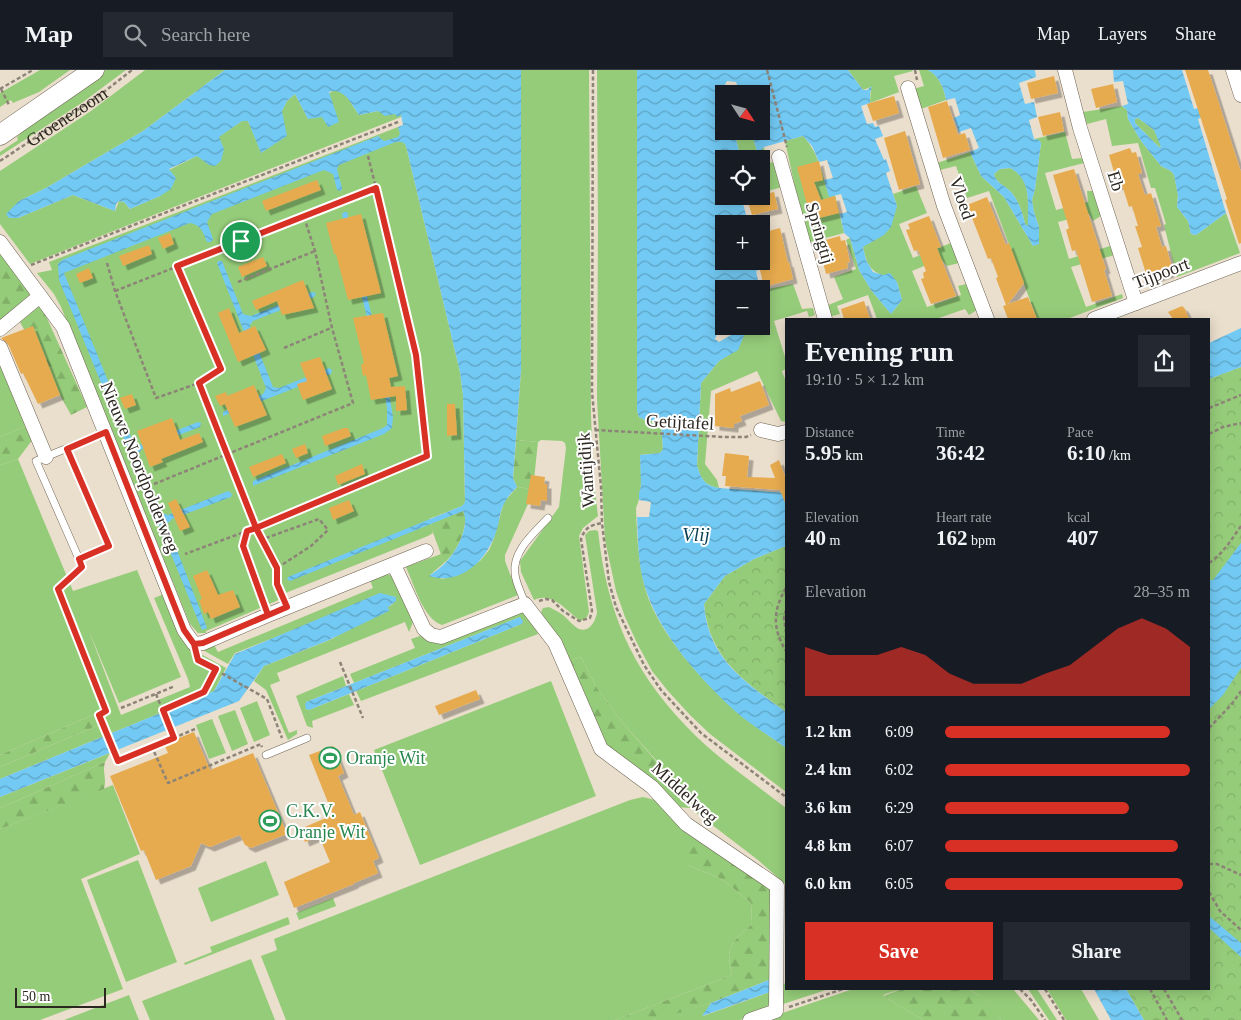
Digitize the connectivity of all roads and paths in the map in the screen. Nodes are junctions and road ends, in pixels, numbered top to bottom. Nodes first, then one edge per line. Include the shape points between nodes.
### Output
1 (32, 70) edge
2 (78, 70) edge
3 (94, 70) edge
4 (132, 70) edge
5 (593, 70) edge
6 (767, 70) edge
7 (914, 70) edge
8 (1066, 70) edge
9 (1233, 70) edge
10 (913, 84) joint
11 (0, 89) edge
12 (1241, 95) edge
13 (9, 104) dead end
14 (398, 122) dead end
15 (0, 123) edge
16 (0, 135) edge
17 (783, 153) joint
18 (368, 156) dead end
19 (0, 161) edge
20 (376, 188) junction
21 (304, 216) junction
22 (0, 242) edge
23 (314, 251) junction
24 (107, 263) dead end
25 (1241, 263) edge
26 (177, 266) junction
27 (21, 269) junction
28 (238, 282) dead end
29 (115, 291) junction
30 (40, 296) junction
31 (1136, 302) junction
32 (825, 318) edge
33 (987, 318) edge
34 (1096, 318) edge
35 (332, 328) junction
36 (0, 329) edge
37 (0, 347) edge
38 (284, 348) dead end
39 (199, 383) junction
40 (1241, 395) edge
41 (1210, 408) edge
42 (1241, 422) edge
43 (595, 430) junction
44 (761, 430) joint
45 (106, 432) junction
46 (785, 432) edge
47 (1210, 434) edge
48 (67, 449) junction
49 (227, 455) junction
50 (46, 457) junction
51 (154, 484) dead end
52 (548, 518) dead end
53 (602, 523) junction
54 (1241, 526) edge
55 (256, 528) junction
56 (247, 531) junction
57 (1237, 532) junction
58 (1241, 534) edge
59 (263, 539) junction
60 (426, 551) dead end
61 (185, 554) dead end
62 (79, 559) junction
63 (1210, 562) edge
64 (394, 565) junction
65 (277, 568) junction
66 (785, 590) edge
67 (525, 604) junction
68 (287, 607) junction
69 (268, 615) junction
70 (194, 644) junction
71 (785, 649) edge
72 (340, 662) dead end
73 (216, 669) junction
74 (175, 686) dead end
75 (1241, 691) edge
76 (156, 694) junction
77 (121, 708) dead end
78 (163, 710) junction
79 (363, 718) dead end
80 (1210, 727) edge
81 (195, 729) dead end
82 (174, 738) junction
83 (307, 738) dead end
84 (152, 747) junction
85 (286, 747) junction
86 (266, 755) joint
87 (785, 795) edge
88 (1210, 864) edge
89 (1241, 875) edge
90 (1210, 894) edge
91 (1241, 930) edge
92 (840, 990) edge
93 (1021, 990) edge
94 (1046, 990) edge
95 (1151, 990) edge
96 (1165, 990) edge
97 (776, 1011) junction
98 (750, 1020) edge
99 (1045, 1020) edge
100 (1064, 1020) edge
101 (1167, 1020) edge
102 (1182, 1020) edge

1 - 11 path
2 - 15 street, Groenezoom
3 - 16 street, Groenezoom
4 - 19 path, Groenezoom
5 - 43 path, Wantijdijk via 592,392
6 - 17 path
7 - 10 path
8 - 31 street, Eb via 1080,128
9 - 12 street
10 - 33 street, Vloed via 944,206
11 - 13 path
14 - 27 path
17 - 32 street, Springtij
18 - 20 path
20 - 21 path
20 - 55 path, Nieuwe Noordpolderweg via 416,355 427,456
21 - 23 path
21 - 26 path
22 - 27 street, Nieuwe Noordpolderweg
23 - 28 path
23 - 35 path
24 - 29 path
25 - 31 street, Tijpoort
26 - 29 path
26 - 39 path via 221,369
27 - 30 street, Nieuwe Noordpolderweg
29 - 39 path via 156,398
30 - 36 street
30 - 45 street, Nieuwe Noordpolderweg via 63,327
31 - 34 street, Tijpoort
35 - 38 path
35 - 49 path, Nieuwe Noordpolderweg via 353,403
37 - 50 street
39 - 49 path
40 - 41 path
42 - 47 path
43 - 44 path, Getijtafel via 746,437
43 - 53 path, Wantijdijk
44 - 46 street
45 - 48 lane
45 - 70 street, Nieuwe Noordpolderweg via 184,630
48 - 50 lane
48 - 62 lane via 109,546
49 - 51 path, Nieuwe Noordpolderweg
49 - 55 path
50 - 62 lane via 36,461
52 - 67 lane via 523,546 514,563
53 - 67 path via 593,524 585,530 581,539 592,611 590,618 579,622 552,600
53 - 87 path, Wantijdijk via 609,582 616,607 644,665 700,733
54 - 57 path
55 - 56 path, Nieuwe Noordpolderweg
55 - 59 path
56 - 61 path, Nieuwe Noordpolderweg
56 - 69 path via 243,546
57 - 58 path
57 - 63 path
59 - 65 path
59 - 65 path via 319,519 328,530 311,546
60 - 64 street
62 - 84 path via 82,567 58,589 106,711 99,715 118,761
64 - 67 street via 424,629 431,635 441,637
64 - 68 street
65 - 68 path via 277,584
66 - 71 path via 774,618
67 - 97 street, Middelweg via 555,643 601,749 652,787 686,824 777,886
68 - 69 street
69 - 70 street
70 - 73 path via 198,660
72 - 79 path
73 - 78 path via 204,692
73 - 85 path via 267,699
74 - 76 path
75 - 80 path
76 - 77 path
76 - 78 path
78 - 82 path
81 - 82 path
82 - 84 path
83 - 85 lane
84 - 86 path via 168,783 261,744
85 - 86 lane
88 - 89 path
90 - 91 path via 1220,911
92 - 97 path
93 - 99 path
94 - 100 path
95 - 101 path
96 - 102 path
97 - 98 street

